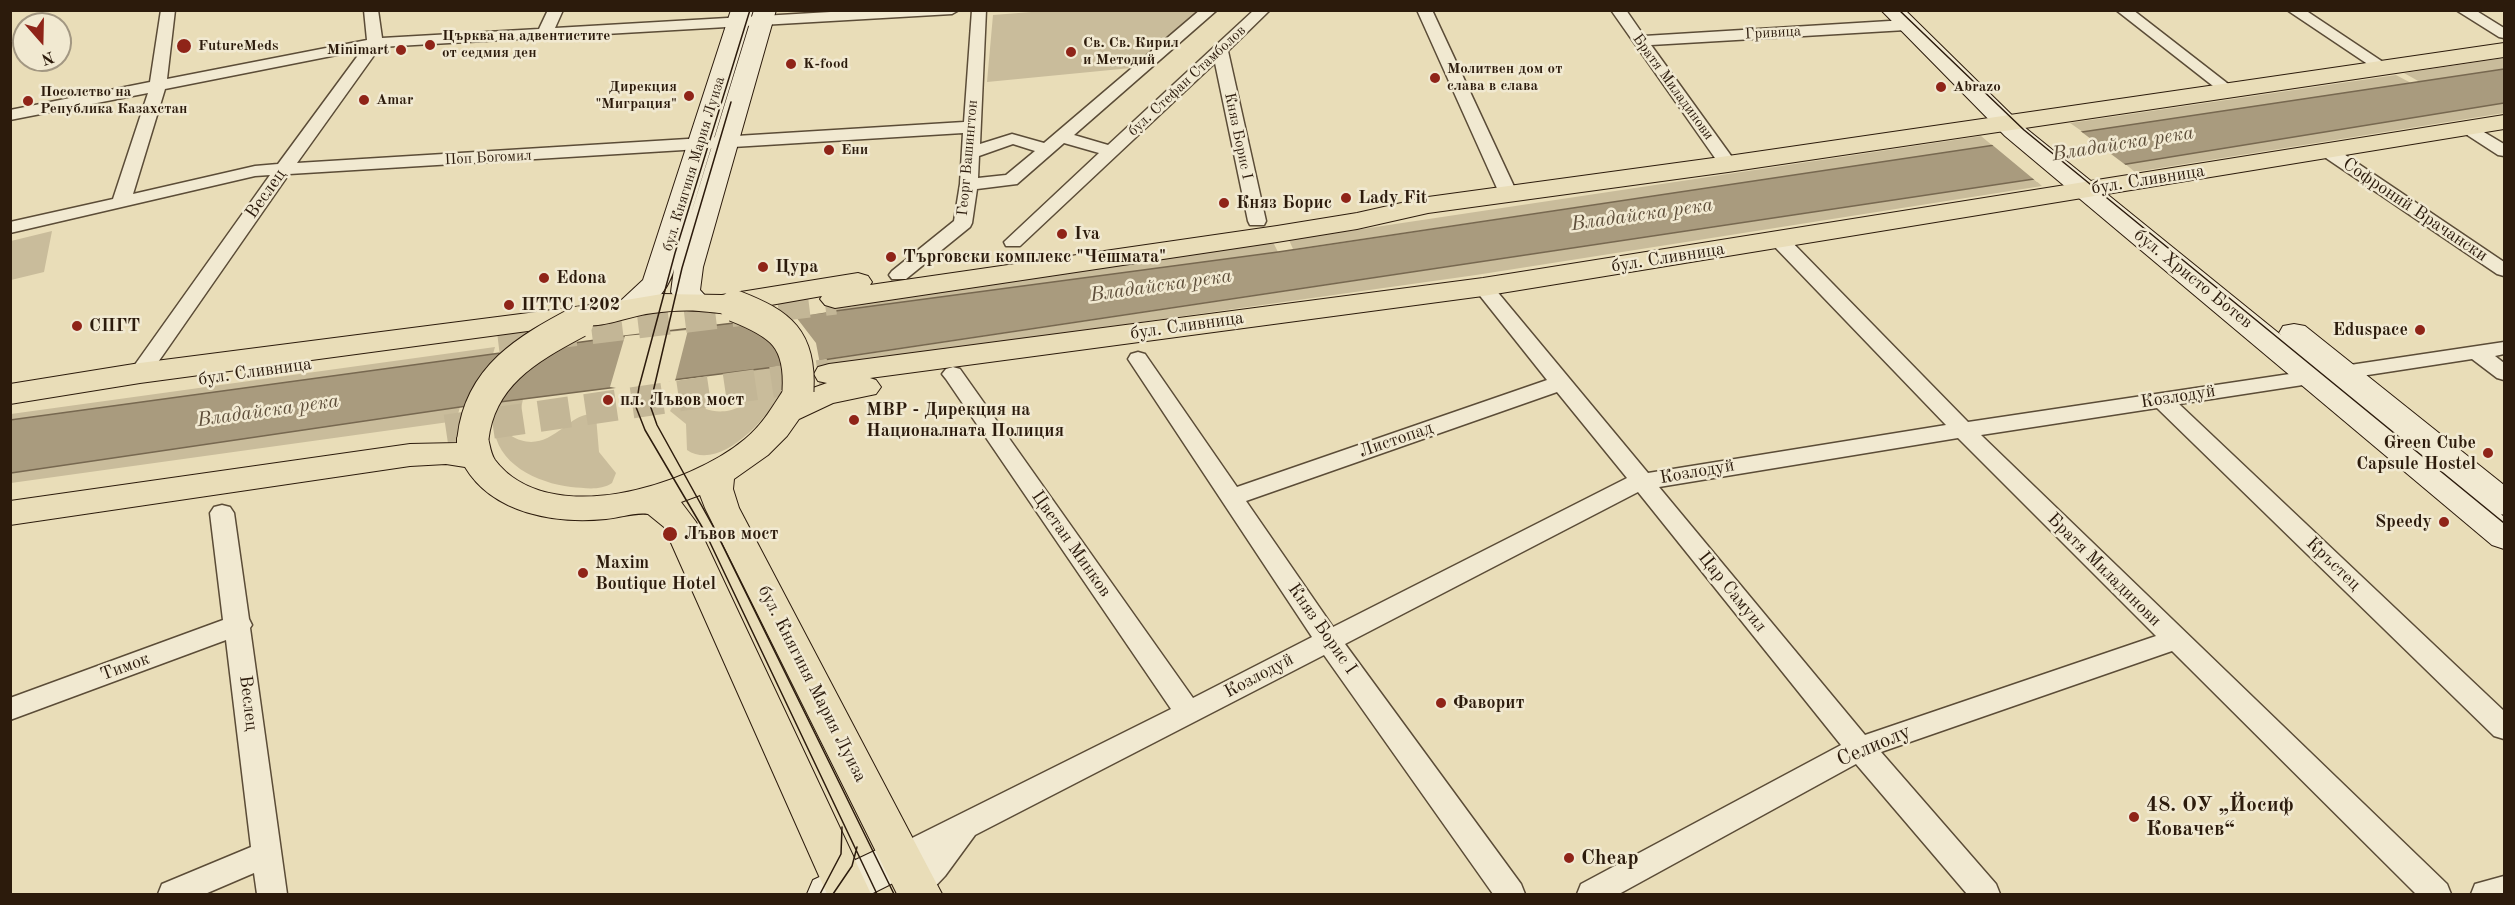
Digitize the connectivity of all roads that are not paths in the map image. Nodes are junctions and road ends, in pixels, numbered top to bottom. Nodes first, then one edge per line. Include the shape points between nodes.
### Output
1 (168, 10) edge
2 (371, 10) edge
3 (556, 10) edge
4 (952, 10) edge
5 (979, 10) edge
6 (1210, 10) edge
7 (1263, 10) edge
8 (1424, 10) edge
9 (1618, 10) edge
10 (2123, 10) edge
11 (2294, 10) edge
12 (2463, 10) edge
13 (1904, 15) edge
14 (752, 16) edge
15 (545, 33) junction
16 (2505, 34) edge
17 (1640, 41) junction
18 (375, 43) junction
19 (2505, 50) edge
20 (1220, 51) junction
21 (2384, 68) junction
22 (158, 86) junction
23 (2228, 90) junction
24 (10, 115) edge
25 (2505, 122) edge
26 (2022, 125) junction
27 (972, 127) junction
28 (2467, 127) junction
29 (1055, 143) junction
30 (713, 144) junction
31 (2326, 150) junction
32 (1112, 151) junction
33 (2505, 151) edge
34 (971, 153) junction
35 (1728, 164) junction
36 (283, 170) junction
37 (2092, 183) junction
38 (969, 184) junction
39 (1509, 195) junction
40 (121, 202) junction
41 (1428, 205) junction
42 (1257, 221) junction
43 (10, 228) edge
44 (1779, 240) junction
45 (1013, 242) dead end
46 (2505, 270) edge
47 (899, 275) junction
48 (1483, 287) junction
49 (835, 299) tunnel mouth
50 (718, 304) junction
51 (621, 309) junction
52 (498, 340) tunnel mouth
53 (2505, 348) edge
54 (2476, 352) junction
55 (1138, 359) dead end
56 (140, 373) junction
57 (2505, 373) edge
58 (829, 374) tunnel mouth
59 (953, 374) junction
60 (2328, 375) junction
61 (1560, 383) junction
62 (10, 394) edge
63 (2161, 399) junction
64 (793, 401) junction
65 (10, 402) edge
66 (1963, 430) junction
67 (465, 442) junction
68 (721, 471) junction
69 (1641, 482) junction
70 (10, 493) edge
71 (1232, 497) junction
72 (643, 501) junction
73 (2505, 503) edge
74 (10, 513) edge
75 (222, 513) dead end
76 (2505, 536) edge
77 (238, 626) junction
78 (2174, 639) junction
79 (1328, 640) junction
80 (10, 709) edge
81 (1189, 712) junction
82 (2505, 728) edge
83 (1860, 748) junction
84 (267, 854) junction
85 (909, 883) edge
86 (2505, 890) edge
87 (841, 892) edge
88 (173, 894) edge
89 (272, 894) edge
90 (1510, 894) edge
91 (1592, 894) edge
92 (1985, 894) edge
93 (2436, 894) edge
94 (2486, 894) edge

1 - 22 street
2 - 18 street
3 - 15 street
4 - 14 street
5 - 27 street, Георг Вашингтон
6 - 29 street, бул. Стефан Стамболов
7 - 20 street, бул. Стефан Стамболов
8 - 39 street
9 - 17 street, Братя Миладинови
10 - 23 street
11 - 21 street
12 - 16 street
13 - 17 street, Гривица
13 - 26 main road, бул. Христо Ботев
14 - 15 street
14 - 30 main road, бул. Княгиня Мария Луиза
15 - 18 street
17 - 35 street, Братя Миладинови
18 - 22 street
18 - 36 street, Веслец
19 - 21 main road
20 - 32 street, бул. Стефан Стамболов
20 - 42 street, Княз Борис I
21 - 23 main road
22 - 24 street
22 - 40 street
23 - 26 main road
25 - 28 main road, бул. Сливница
26 - 35 main road
26 - 37 main road, бул. Христо Ботев
27 - 30 street, Поп Богомил
27 - 34 street, Георг Вашингтон
28 - 31 main road, бул. Сливница
28 - 33 street
29 - 32 street, бул. Стефан Стамболов
29 - 34 street via 1012,139
29 - 38 street, бул. Стефан Стамболов via 1011,180
30 - 36 street, Поп Богомил
30 - 50 main road, бул. Княгиня Мария Луиза via 685,292
30 - 51 main road, бул. Княгиня Мария Луиза via 656,283
31 - 37 main road, бул. Сливница
31 - 46 street, Софроний Врачански
32 - 45 street, бул. Стефан Стамболов
34 - 38 street, Георг Вашингтон
35 - 39 main road
36 - 40 street, Поп Богомил via 255,171
36 - 56 street, Веслец
37 - 44 main road, бул. Сливница
37 - 60 main road, бул. Христо Ботев
38 - 47 street, Георг Вашингтон via 963,223
39 - 41 main road
40 - 43 street, Поп Богомил
41 - 42 main road
41 - 49 main road via 1277,234
42 - 47 main road
44 - 48 main road, бул. Сливница
44 - 66 street, Братя Миладинови
47 - 50 main road
48 - 58 main road, бул. Сливница
48 - 59 main road via 1132,349
48 - 61 street, Цар Самуил
50 - 51 main road via 664,302
50 - 64 main road, bridge via 769,320 793,344 800,366
51 - 56 main road
51 - 67 main road, bridge via 578,322 513,364 496,381 478,410
52 - 65 main road, бул. Сливница
53 - 54 street, Козлодуй
54 - 57 street
54 - 60 street, Козлодуй
55 - 71 street, Княз Борис I
56 - 62 main road
59 - 64 main road
59 - 81 street, Цветан Минков
60 - 63 street, Козлодуй
60 - 73 main road, бул. Христо Ботев
60 - 76 main road, бул. Христо Ботев
61 - 69 street, Цар Самуил
61 - 71 street, Листопад
63 - 66 street, Козлодуй
63 - 82 street, Кръстец
64 - 68 main road via 762,442
66 - 69 street, Козлодуй
66 - 78 street, Братя Миладинови
67 - 70 main road
67 - 72 main road via 486,472 517,497 571,507
67 - 74 main road via 439,453
68 - 72 main road
68 - 85 main road, бул. Княгиня Мария Луиза via 715,488 722,507
69 - 79 street, Козлодуй
69 - 83 street, Цар Самуил
71 - 79 street, Княз Борис I
72 - 87 main road via 666,508 680,522
75 - 77 street, Веслец
77 - 80 street, Тимок
77 - 84 street, Веслец
78 - 83 street, Селиолу
78 - 93 street, Братя Миладинови
79 - 81 street, Козлодуй
79 - 90 street, Княз Борис I
81 - 85 street, Козлодуй via 965,826 934,867
83 - 91 street, Селиолу
83 - 92 street, Цар Самуил
84 - 88 street
84 - 89 street, Веслец
85 - 87 main road, Козлодуй
86 - 94 street

